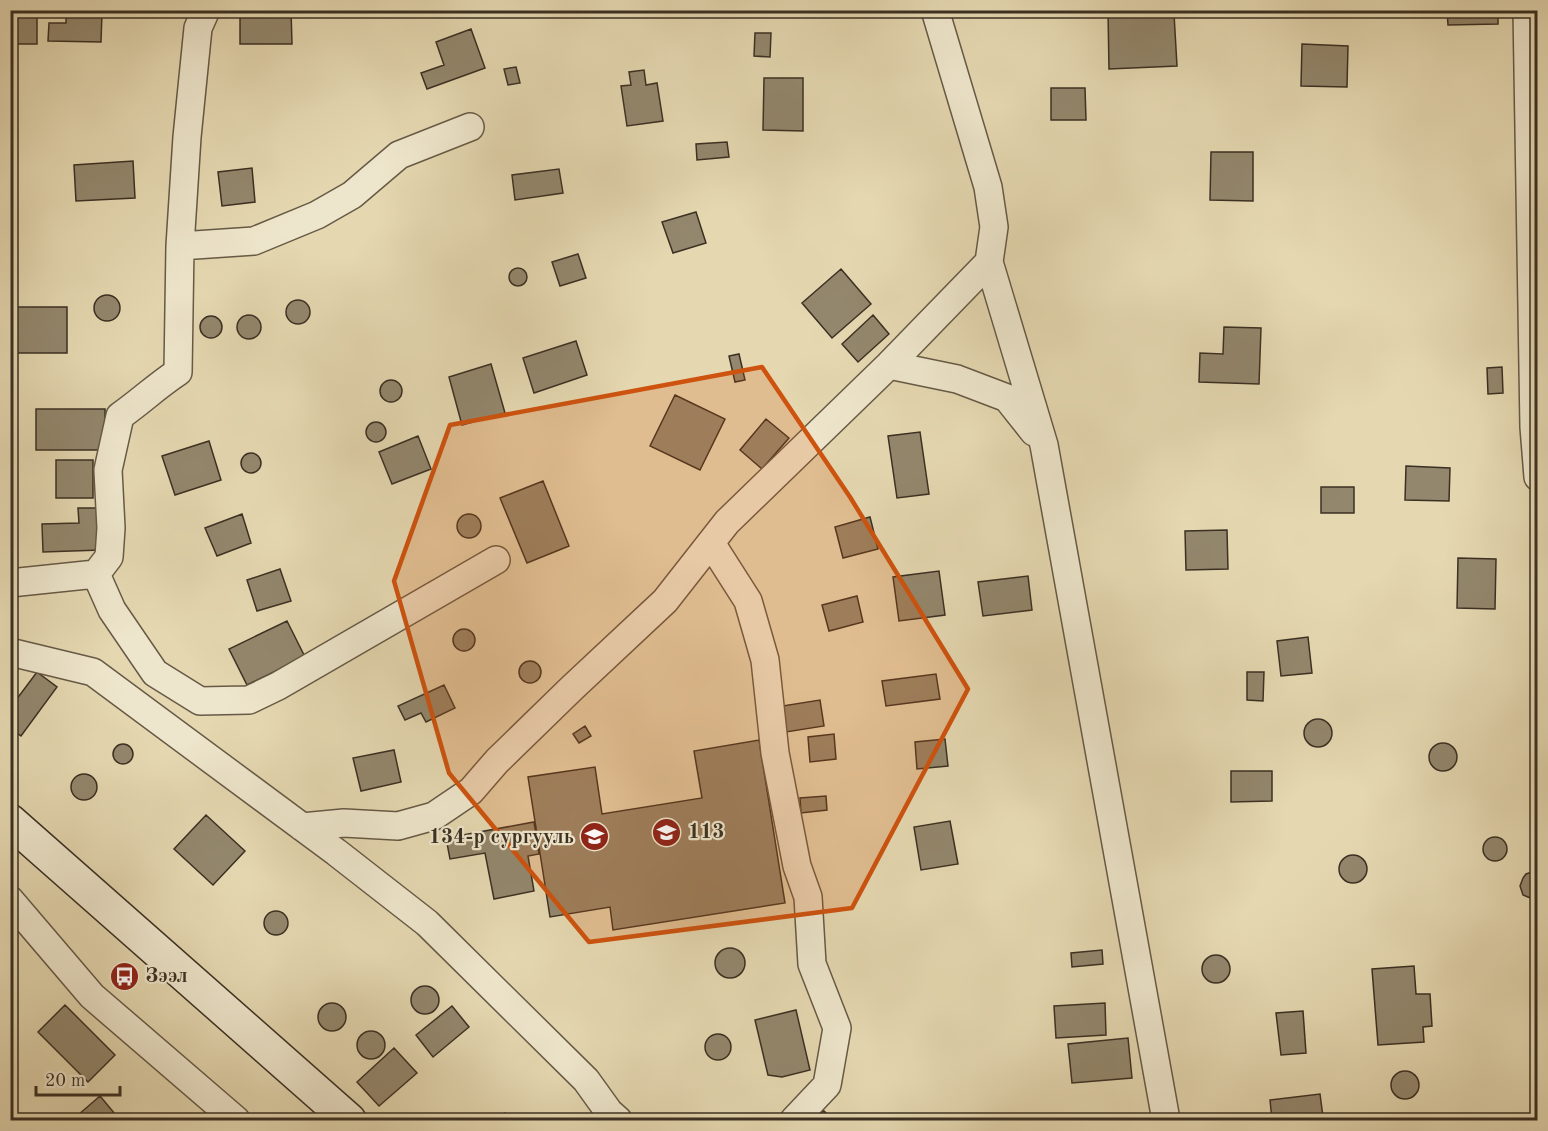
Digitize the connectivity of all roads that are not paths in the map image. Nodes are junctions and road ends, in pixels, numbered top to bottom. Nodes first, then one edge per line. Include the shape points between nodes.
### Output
1 (206, 10) edge
2 (935, 10) edge
3 (1527, 10) edge
4 (470, 127) dead end
5 (180, 246) junction
6 (989, 262) junction
7 (889, 365) junction
8 (1044, 445) junction
9 (1538, 477) edge
10 (711, 543) junction
11 (496, 560) dead end
12 (96, 574) junction
13 (10, 583) edge
14 (10, 652) edge
15 (10, 820) edge
16 (302, 826) junction
17 (10, 900) edge
18 (236, 1120) edge
19 (349, 1120) edge
20 (618, 1120) edge
21 (794, 1120) edge
22 (1166, 1120) edge

1 - 5 street via 198,28
2 - 6 street via 988,187 994,227
3 - 9 street
4 - 5 street via 399,154 352,195 306,220 254,241
5 - 12 street via 178,372 120,416 108,470 110,557
6 - 7 street
6 - 8 street
7 - 8 street via 957,380 1007,398
7 - 10 street via 727,522
8 - 22 street
10 - 16 street via 666,601 563,696 471,791 434,816 398,826
10 - 21 street via 748,601 765,660 775,753 797,866 808,897 813,964 837,1028 827,1085
11 - 12 street via 249,700 200,701 154,673 112,610
12 - 13 street
14 - 16 street via 93,672
15 - 19 main road
16 - 20 street via 427,923 586,1080
17 - 18 street via 92,996

